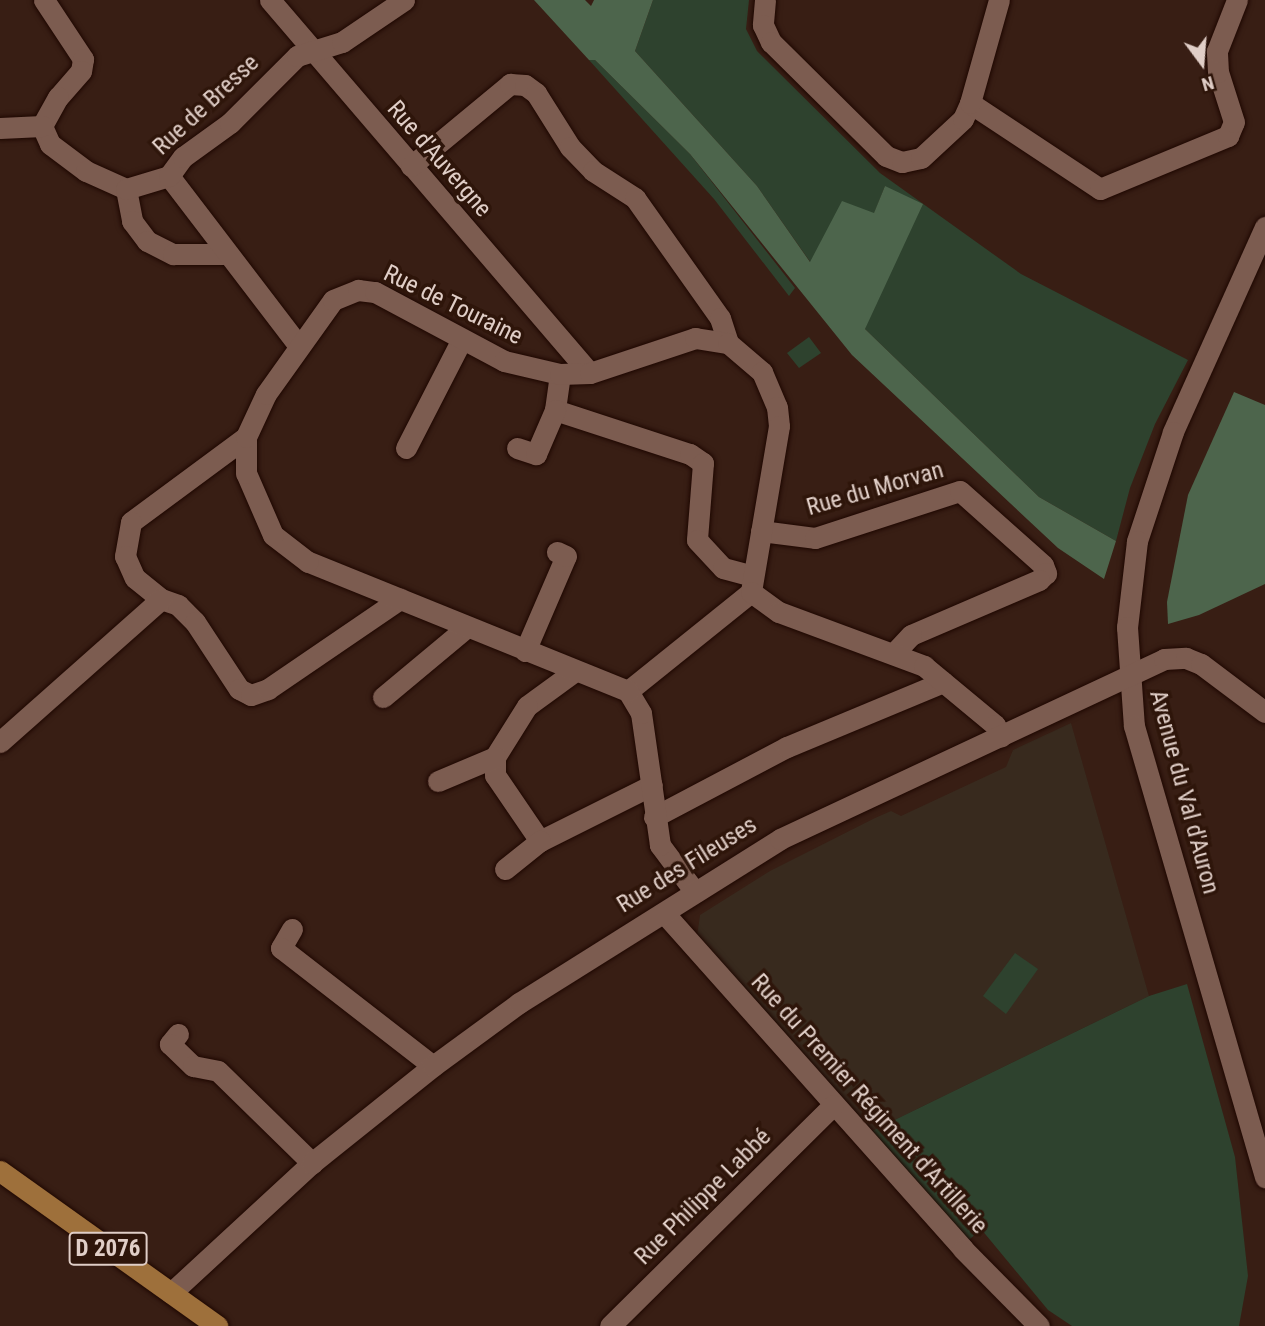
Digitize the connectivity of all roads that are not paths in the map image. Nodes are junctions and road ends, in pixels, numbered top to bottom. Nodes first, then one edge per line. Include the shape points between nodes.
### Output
1 (44, 0) edge
2 (270, 0) edge
3 (404, 0) edge
4 (765, 0) edge
5 (999, 0) edge
6 (1237, 0) edge
7 (319, 51) junction
8 (970, 103) junction
9 (41, 126) junction
10 (0, 128) edge
11 (411, 166) junction
12 (169, 176) junction
13 (126, 189) junction
14 (1265, 226) edge
15 (227, 254) junction
16 (461, 341) junction
17 (728, 343) junction
18 (299, 346) junction
19 (590, 373) junction
20 (560, 374) junction
21 (555, 410) junction
22 (246, 437) junction
23 (517, 447) dead end
24 (406, 448) dead end
25 (761, 531) junction
26 (557, 552) dead end
27 (752, 584) junction
28 (161, 599) junction
29 (400, 599) junction
30 (467, 627) junction
31 (525, 651) junction
32 (893, 654) junction
33 (575, 671) junction
34 (1128, 674) junction
35 (943, 682) junction
36 (628, 691) junction
37 (383, 698) dead end
38 (1265, 712) edge
39 (1001, 736) junction
40 (0, 742) edge
41 (495, 757) junction
42 (438, 781) dead end
43 (652, 785) junction
44 (654, 817) junction
45 (540, 841) junction
46 (505, 869) dead end
47 (695, 892) junction
48 (664, 913) junction
49 (292, 929) dead end
50 (178, 1034) dead end
51 (433, 1066) junction
52 (833, 1105) junction
53 (312, 1163) junction
54 (0, 1171) edge
55 (1265, 1177) edge
56 (171, 1293) junction
57 (217, 1326) edge
58 (610, 1326) edge
59 (1039, 1326) edge

1 - 9 street via 83,59 81,71
2 - 7 street, Rue d'Auvergne
3 - 7 street via 342,42
4 - 8 street via 763,25 772,42 886,156 902,162 921,158 963,119
5 - 8 street
6 - 8 street via 1217,51 1218,72 1234,122 1227,136 1100,189
7 - 11 street, Rue d'Auvergne via 328,72
7 - 12 street, Rue de Bresse via 298,57 230,123 183,157
9 - 10 street
9 - 13 street via 50,144 86,170
11 - 17 street via 510,84 525,85 536,93 570,147 593,171 635,198 720,318
11 - 19 street, Rue d'Auvergne
12 - 13 street, Rue de Bresse
12 - 15 street
13 - 15 street via 132,222 147,241 173,254
14 - 34 street, Avenue du Val d'Auron via 1173,432 1137,541 1130,585
15 - 18 street
16 - 18 street, Rue de Touraine via 389,298 358,290 333,300
16 - 20 street, Rue de Touraine via 504,361
16 - 24 street
17 - 19 street, Rue de Touraine via 685,340
17 - 25 street via 762,372 777,407 779,426
18 - 22 street, Rue de Touraine via 266,394
19 - 20 street, Rue de Touraine
20 - 21 street
21 - 23 street via 536,454
21 - 27 street via 697,458 705,470 697,540 723,568
22 - 28 street via 131,522 125,556 135,578
22 - 29 street, Rue de Touraine via 246,473 254,501 273,535 308,562
25 - 27 street
25 - 32 street, Rue du Morvan via 815,538 960,491 1043,565 1046,573 1039,580 911,635
26 - 31 street via 566,556
27 - 32 street via 779,612
27 - 36 street
28 - 29 street via 178,605 195,622 239,689 251,695 268,690
28 - 40 street
29 - 30 street, Rue de Touraine
30 - 31 street, Rue de Touraine
30 - 37 street
31 - 33 street, Rue de Touraine
32 - 35 street via 924,666
33 - 36 street, Rue de Touraine
33 - 41 street via 527,706
34 - 38 street, Rue des Fileuses via 1164,659 1186,658
34 - 39 street, Rue des Fileuses
34 - 55 street, Avenue du Val d'Auron via 1134,726
35 - 39 street via 995,725
35 - 44 street via 787,747
36 - 43 street via 640,713
39 - 47 street, Rue des Fileuses via 780,839
41 - 42 street
41 - 45 street via 495,775
43 - 44 street
43 - 45 street
44 - 47 street via 660,845
45 - 46 street
47 - 48 street, Rue des Fileuses
48 - 51 street, Rue des Fileuses via 519,1003
48 - 52 street, Rue du Premier Régiment d'Artillerie
49 - 51 street via 281,948
50 - 53 street via 170,1044 193,1066 218,1071
51 - 53 street, Rue des Fileuses
52 - 58 street, Rue Philippe Labbé
52 - 59 street, Rue du Premier Régiment d'Artillerie
53 - 56 street, Rue des Fileuses
54 - 56 main road, D 2076
56 - 57 main road, D 2076

